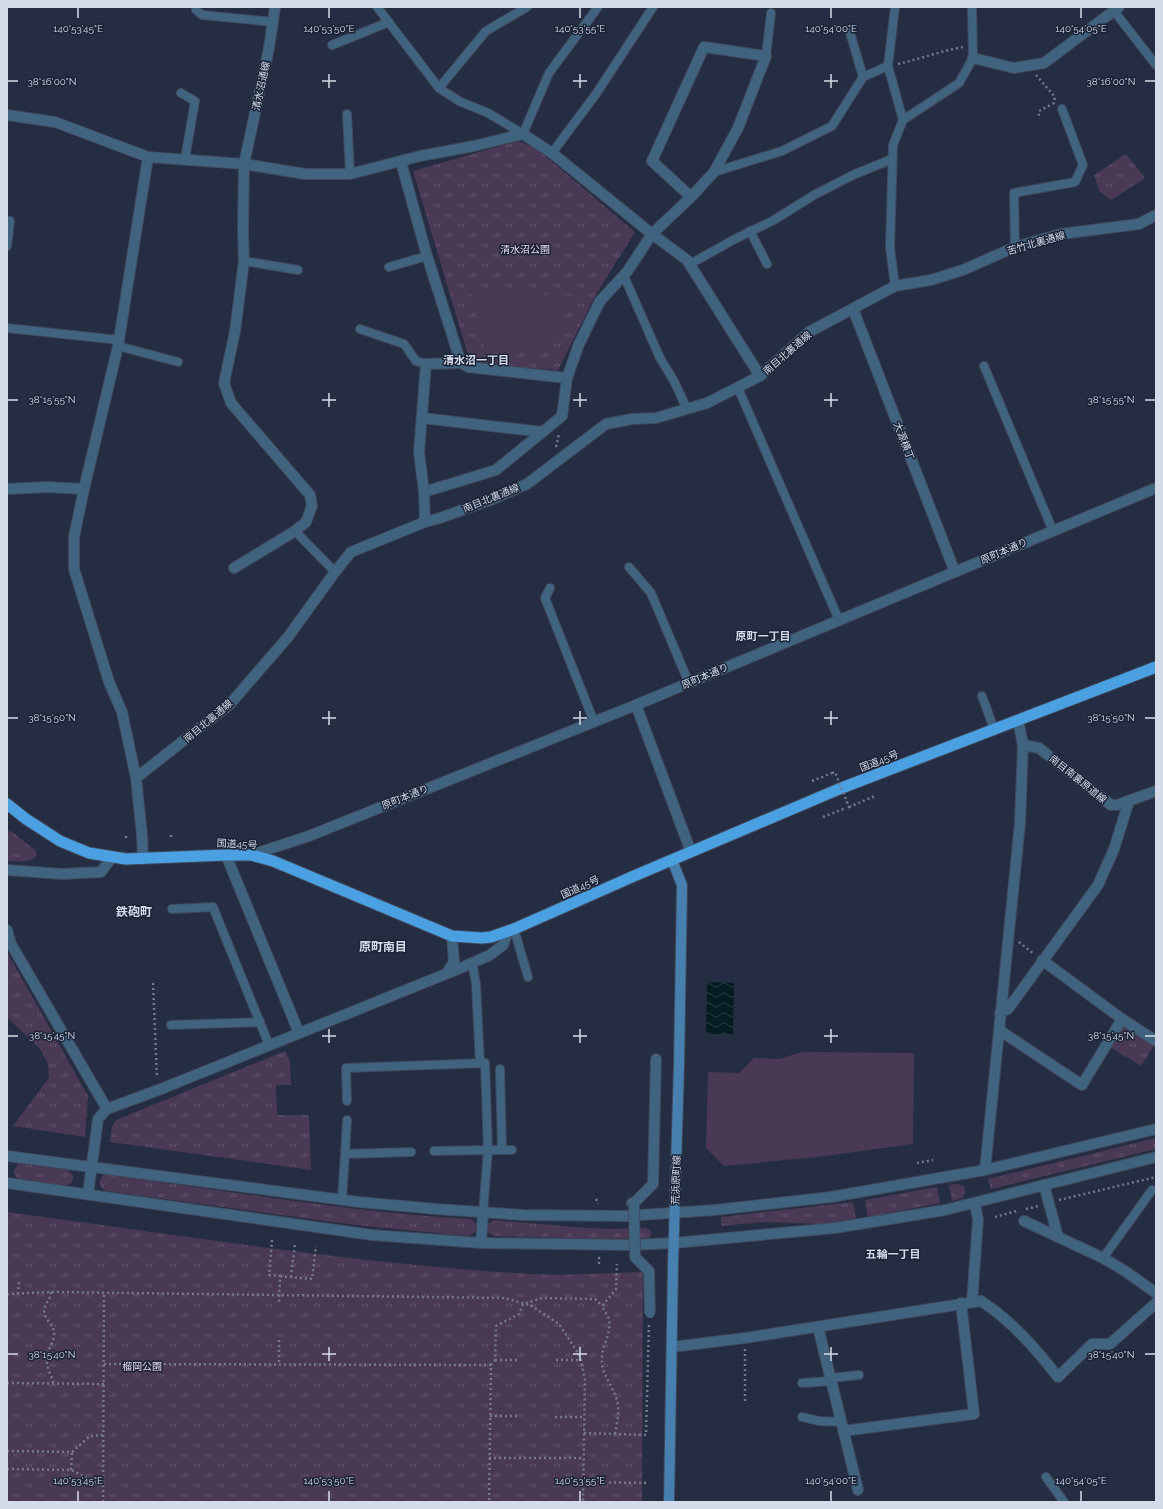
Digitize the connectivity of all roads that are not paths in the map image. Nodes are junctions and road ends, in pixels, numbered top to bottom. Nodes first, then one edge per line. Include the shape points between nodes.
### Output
1 (275, 7) edge
2 (377, 7) edge
3 (527, 7) edge
4 (598, 7) edge
5 (653, 7) edge
6 (895, 7) edge
7 (972, 7) edge
8 (1116, 9) edge
9 (196, 10) dead end
10 (771, 13) dead end
11 (272, 22) junction
12 (389, 22) junction
13 (849, 29) dead end
14 (332, 45) dead end
15 (766, 56) junction
16 (973, 58) junction
17 (1156, 65) edge
18 (888, 66) junction
19 (863, 77) junction
20 (439, 88) junction
21 (181, 93) dead end
22 (1062, 109) dead end
23 (347, 114) dead end
24 (7, 115) edge
25 (903, 120) junction
26 (523, 134) junction
27 (552, 153) junction
28 (148, 157) junction
29 (185, 159) junction
30 (892, 159) junction
31 (401, 162) junction
32 (244, 164) junction
33 (714, 172) junction
34 (350, 174) junction
35 (691, 197) junction
36 (1156, 215) edge
37 (10, 221) dead end
38 (750, 231) junction
39 (652, 234) junction
40 (7, 246) edge
41 (1015, 247) junction
42 (427, 256) junction
43 (244, 261) junction
44 (690, 264) junction
45 (768, 264) dead end
46 (389, 268) dead end
47 (298, 270) dead end
48 (624, 276) junction
49 (895, 286) junction
50 (853, 309) junction
51 (7, 328) edge
52 (360, 329) dead end
53 (118, 343) junction
54 (178, 362) dead end
55 (461, 363) junction
56 (426, 364) junction
57 (984, 366) dead end
58 (760, 376) junction
59 (567, 378) junction
60 (738, 388) junction
61 (687, 409) junction
62 (422, 418) junction
63 (543, 432) junction
64 (1156, 488) edge
65 (7, 489) edge
66 (84, 489) junction
67 (424, 492) junction
68 (425, 522) junction
69 (295, 531) junction
70 (1053, 531) junction
71 (629, 567) dead end
72 (234, 568) dead end
73 (335, 572) junction
74 (955, 572) junction
75 (550, 588) dead end
76 (839, 620) junction
77 (1156, 667) edge
78 (689, 683) junction
79 (982, 696) dead end
80 (636, 705) junction
81 (1018, 720) junction
82 (594, 722) junction
83 (994, 729) junction
84 (1023, 745) junction
85 (136, 778) junction
86 (1156, 791) edge
87 (1129, 801) junction
88 (7, 804) edge
89 (690, 852) junction
90 (226, 854) junction
91 (251, 855) junction
92 (112, 857) junction
93 (143, 859) junction
94 (672, 860) junction
95 (7, 870) edge
96 (172, 909) dead end
97 (7, 930) edge
98 (511, 930) junction
99 (452, 936) junction
100 (1042, 960) junction
101 (472, 962) junction
102 (447, 973) junction
103 (528, 977) dead end
104 (1000, 1013) junction
105 (1122, 1019) junction
106 (260, 1022) junction
107 (171, 1025) dead end
108 (999, 1030) junction
109 (299, 1033) junction
110 (1156, 1041) edge
111 (269, 1045) junction
112 (656, 1059) dead end
113 (480, 1063) junction
114 (500, 1068) dead end
115 (347, 1101) dead end
116 (107, 1109) junction
117 (347, 1120) dead end
118 (1156, 1129) edge
119 (488, 1150) junction
120 (502, 1150) junction
121 (512, 1150) dead end
122 (434, 1151) dead end
123 (410, 1152) dead end
124 (345, 1154) junction
125 (7, 1156) edge
126 (1155, 1159) edge
127 (92, 1167) junction
128 (985, 1170) junction
129 (7, 1183) edge
130 (1044, 1185) junction
131 (1152, 1190) dead end
132 (88, 1194) junction
133 (342, 1199) junction
134 (975, 1203) junction
135 (483, 1213) junction
136 (675, 1213) junction
137 (1024, 1221) dead end
138 (1058, 1237) junction
139 (481, 1243) junction
140 (674, 1243) junction
141 (1103, 1258) junction
142 (1156, 1293) edge
143 (972, 1302) junction
144 (961, 1303) junction
145 (1156, 1303) edge
146 (650, 1313) road end
147 (818, 1327) junction
148 (672, 1347) junction
149 (859, 1375) dead end
150 (830, 1380) junction
151 (802, 1383) dead end
152 (802, 1416) dead end
153 (841, 1426) junction
154 (1046, 1477) dead end
155 (858, 1490) dead end
156 (669, 1502) edge
157 (1064, 1502) edge

1 - 11 street, 清水沼通線
2 - 12 lane
3 - 20 lane via 486,31
4 - 26 lane via 549,72
5 - 27 lane via 596,94
6 - 18 lane
7 - 16 lane
8 - 16 street via 1044,63 1014,68
8 - 17 lane
9 - 11 lane via 202,15
10 - 15 lane
11 - 32 street, 清水沼通線
12 - 14 lane
12 - 20 lane
13 - 19 lane
15 - 33 street via 738,128
15 - 35 street via 704,47 652,161
16 - 25 lane via 959,83
18 - 19 lane
18 - 25 lane
19 - 33 lane via 832,126 782,151
20 - 26 lane
21 - 29 lane via 195,101
22 - 41 lane via 1083,165 1076,182 1014,193
23 - 34 lane
24 - 28 street via 55,122
25 - 30 lane via 893,145
26 - 27 street
26 - 31 street
27 - 39 street
28 - 29 street
28 - 53 street
29 - 32 street
30 - 38 lane via 840,181 774,220
30 - 49 lane via 890,247
31 - 34 street
31 - 42 street
32 - 34 street via 305,174
32 - 43 street, 清水沼通線
33 - 35 street
35 - 39 street
36 - 41 street, 苦竹北裏通線 via 1139,224 1061,234
37 - 40 lane
38 - 44 lane
38 - 45 lane
39 - 44 street
39 - 48 street
41 - 49 street, 苦竹北裏通線 via 963,270 931,280
42 - 46 lane
42 - 55 street
43 - 47 lane
43 - 69 street, 清水沼通線 via 235,331 224,383 231,403 310,495 312,506 306,522
44 - 58 street
48 - 59 street via 600,301 579,344
48 - 61 lane via 660,358
49 - 50 street, 南目北裏通線
50 - 58 street, 南目北裏通線 via 809,332
50 - 74 street, 大源横丁
51 - 53 lane
52 - 56 lane via 404,344 416,361
53 - 54 lane
53 - 66 street
55 - 56 street
55 - 59 street via 468,367
56 - 62 street
57 - 70 lane
58 - 60 street, 南目北裏通線
59 - 63 street via 562,416
60 - 61 street, 南目北裏通線 via 707,403
60 - 76 lane
61 - 68 street, 南目北裏通線 via 656,418 606,424 527,484 493,499
62 - 63 street
62 - 67 street via 419,452
63 - 67 street via 496,470
64 - 70 street, 原町本通り
65 - 66 street
66 - 85 street via 74,537 74,570 109,682 122,712
67 - 68 street
68 - 73 street, 南目北裏通線 via 352,552
69 - 72 street, 清水沼通線
69 - 73 lane
70 - 74 street, 原町本通り
71 - 78 lane via 651,593
73 - 85 street, 南目北裏通線 via 288,637 230,704
74 - 76 street, 原町本通り
75 - 82 lane via 545,598
76 - 78 street, 原町本通り
77 - 81 highway, 国道45号
78 - 80 street, 原町本通り
79 - 83 lane
80 - 82 street, 原町本通り
80 - 89 street
81 - 83 highway, 国道45号
81 - 84 street
82 - 91 street, 原町本通り via 309,836
83 - 89 highway, 国道45号 via 839,789
84 - 87 street, 南目南裏原道線 via 1039,748 1111,805
84 - 104 street via 1020,823
85 - 93 street
86 - 87 street, 南目南裏原道線
87 - 100 street via 1114,848 1098,885
88 - 92 highway, 国道45号 via 60,841 89,853
89 - 94 highway, 国道45号
90 - 91 highway, 国道45号
90 - 93 highway, 国道45号
90 - 109 street
91 - 99 highway, 国道45号 via 273,861
92 - 93 highway, 国道45号
92 - 95 street via 101,872 62,874
94 - 98 highway, 国道45号
94 - 136 main road, 荒浜原町線 via 682,885
96 - 106 lane via 213,907
97 - 116 street via 11,944
98 - 99 highway, 国道45号 via 482,938
98 - 101 street via 503,945 490,955
98 - 103 lane
99 - 102 street via 454,962
100 - 104 street via 1008,1009
100 - 105 street
101 - 102 street
101 - 113 lane via 476,984
102 - 109 street
104 - 108 street
105 - 108 street via 1082,1085
105 - 110 street
106 - 107 lane
106 - 111 lane
108 - 128 street
109 - 111 street
111 - 116 street
112 - 146 street, bridge via 653,1184 633,1204 635,1257 649,1271
113 - 115 lane via 346,1068
113 - 119 lane via 485,1063
114 - 120 lane
116 - 127 street via 98,1119
117 - 124 lane
118 - 128 street
119 - 120 lane
119 - 122 lane
119 - 135 lane
120 - 121 lane
123 - 124 lane
124 - 133 lane
125 - 127 street
126 - 130 street
127 - 132 street
127 - 133 street
128 - 136 street via 830,1197
129 - 132 street
130 - 134 street
130 - 138 street
131 - 141 lane
132 - 139 street via 372,1235
133 - 135 street
134 - 140 street via 835,1228
134 - 143 street via 978,1220
135 - 136 street via 618,1216
135 - 139 street
136 - 140 main road, 荒浜原町線
137 - 138 street
138 - 141 street
139 - 140 street
140 - 148 main road, 荒浜原町線
141 - 142 street
143 - 144 street
143 - 145 street via 981,1301 996,1310 1036,1349 1058,1377 1092,1344 1110,1344
144 - 147 street
144 - 153 street via 974,1414
147 - 148 street
147 - 150 street
148 - 156 main road, 荒浜原町線
149 - 150 lane
150 - 151 lane
150 - 153 street
152 - 153 lane
153 - 155 street
154 - 157 lane

